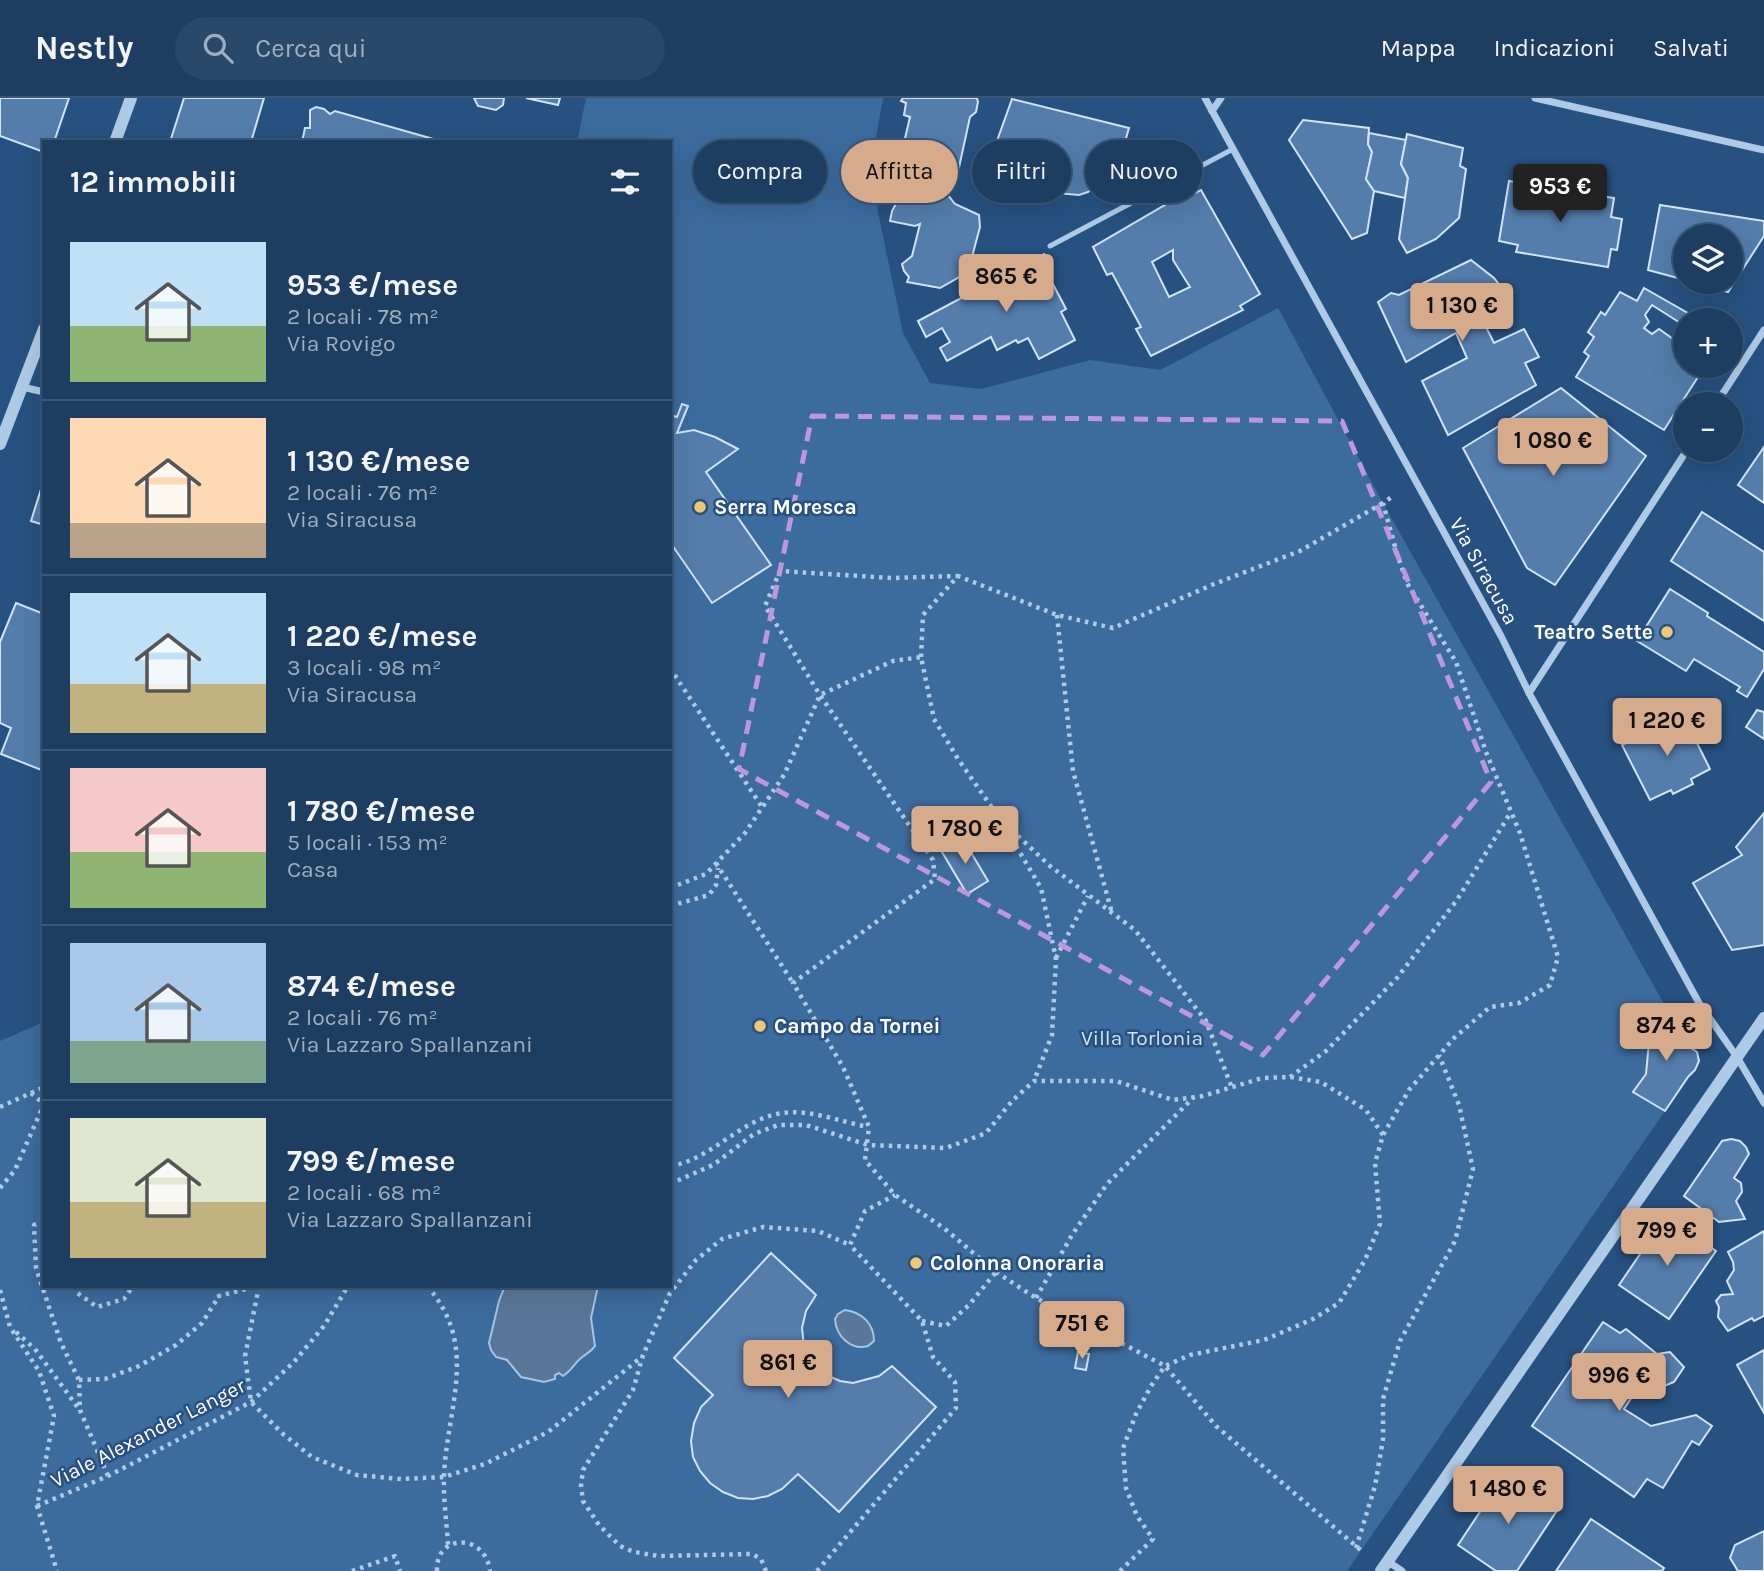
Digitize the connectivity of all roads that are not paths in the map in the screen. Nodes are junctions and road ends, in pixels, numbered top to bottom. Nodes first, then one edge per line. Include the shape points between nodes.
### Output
1 (131, 98) edge
2 (1205, 98) edge
3 (1222, 98) edge
4 (1535, 98) edge
5 (1212, 111) junction
6 (116, 140) edge
7 (1233, 149) junction
8 (1764, 150) edge
9 (1050, 246) dead end
10 (1764, 330) edge
11 (42, 334) edge
12 (22, 387) junction
13 (42, 392) edge
14 (1724, 392) edge
15 (0, 444) edge
16 (1678, 462) edge
17 (1529, 693) junction
18 (1764, 1018) edge
19 (1737, 1057) junction
20 (1764, 1103) edge
21 (1384, 1566) edge
22 (1402, 1571) edge

1 - 6 street
2 - 5 street, Via Siracusa
3 - 5 street
4 - 8 street
5 - 7 street, Via Siracusa
7 - 9 lane
7 - 17 street, Via Siracusa
10 - 14 street
11 - 12 street
12 - 13 street
12 - 15 street
16 - 17 street
17 - 19 street, Via Siracusa via 1699,1003
18 - 19 street
19 - 20 street, Via Siracusa
19 - 21 street
21 - 22 street

